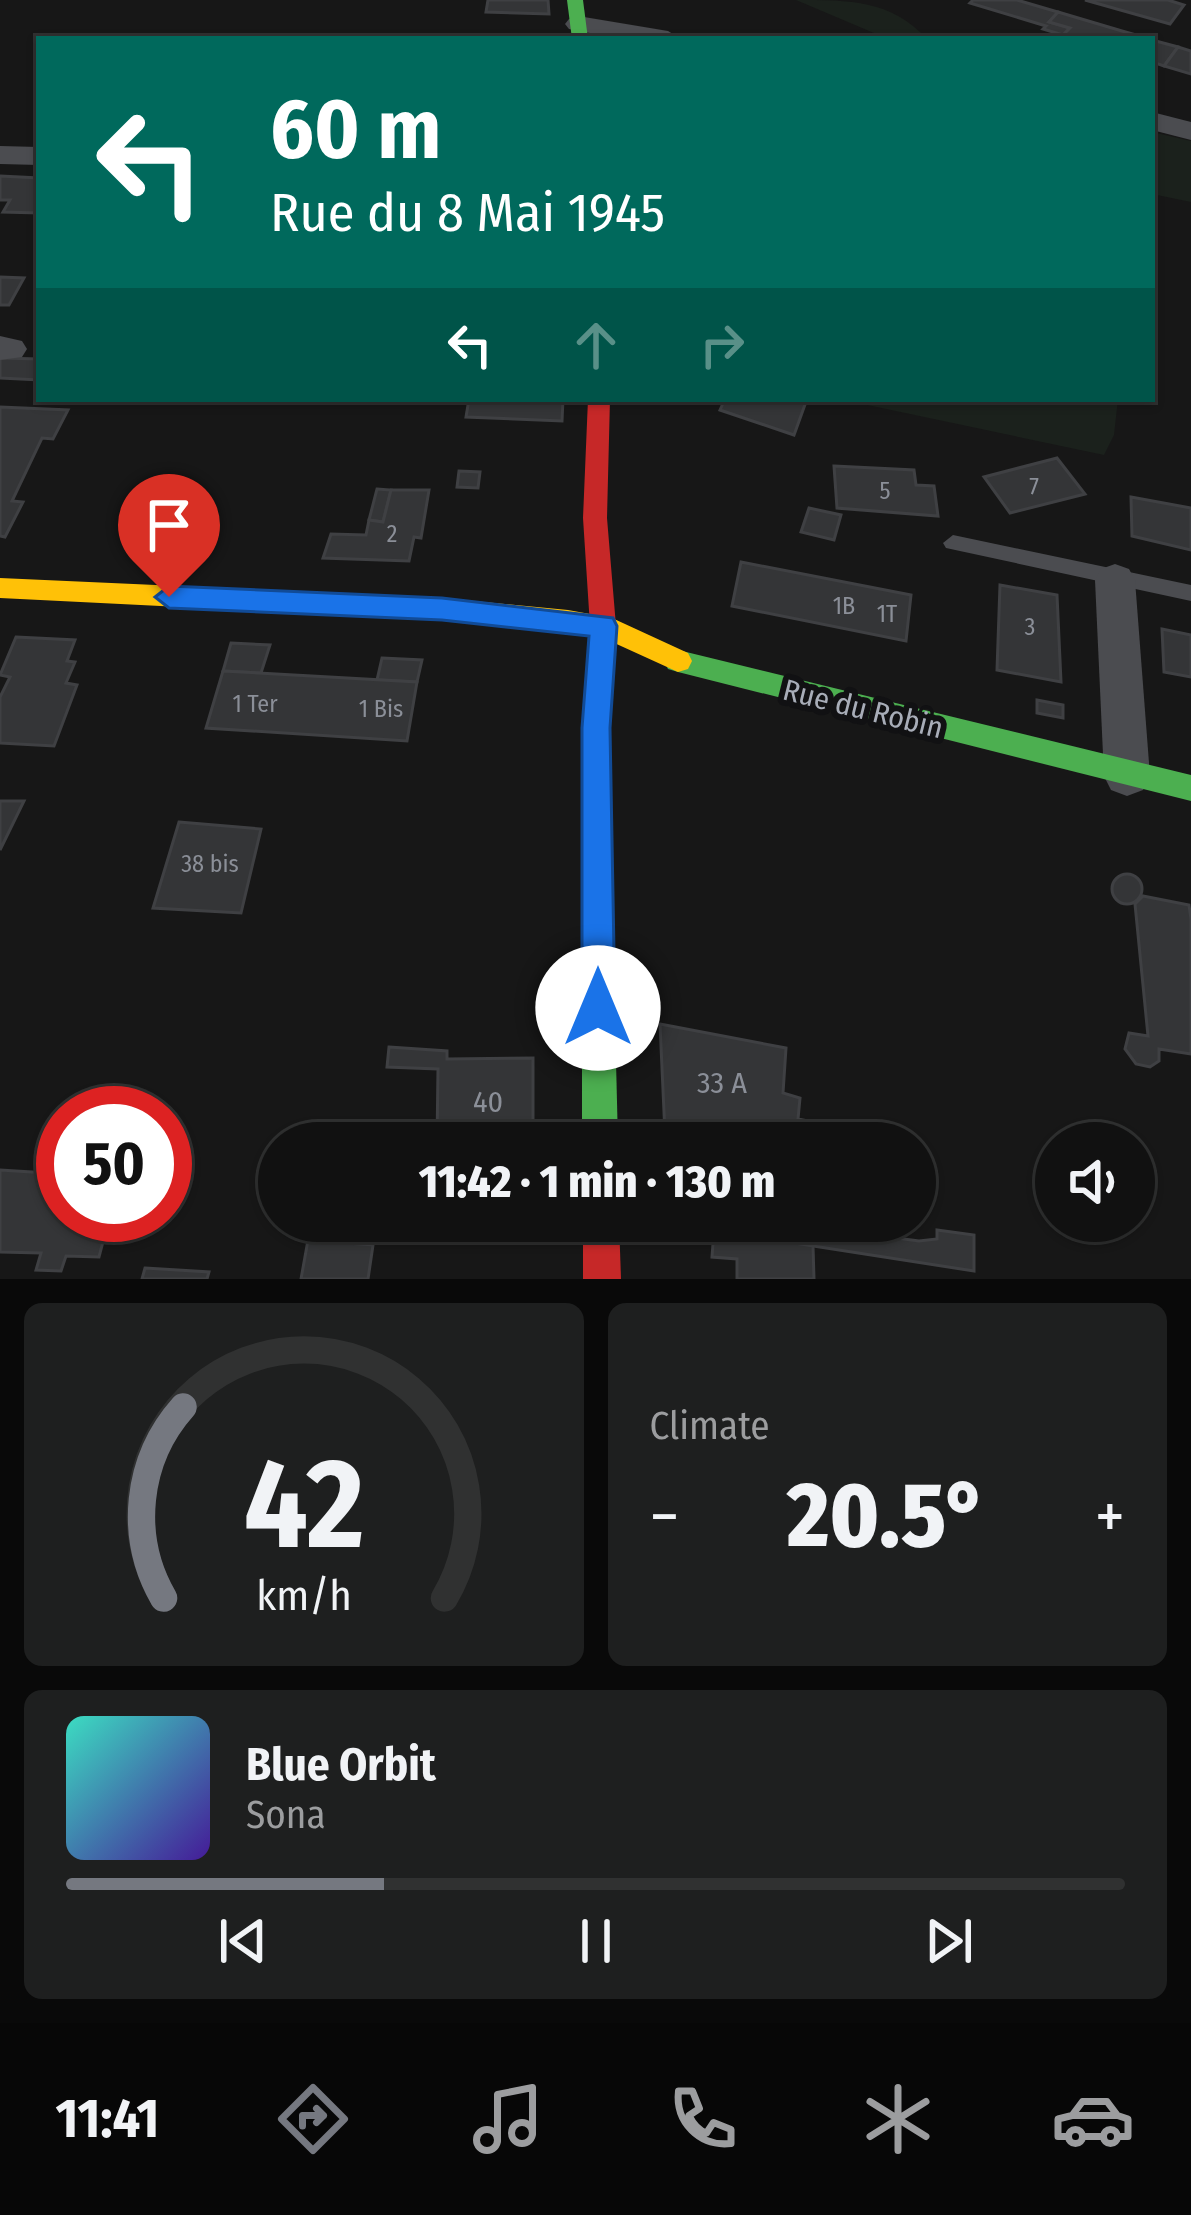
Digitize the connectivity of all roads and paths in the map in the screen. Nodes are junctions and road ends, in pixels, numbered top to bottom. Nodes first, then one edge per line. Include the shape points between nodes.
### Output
1 (578, 21) edge
2 (653, 36) edge
3 (1155, 122) edge
4 (1191, 131) edge
5 (0, 154) edge
6 (36, 156) edge
7 (599, 402) edge
8 (953, 543) dead end
9 (1115, 580) junction
10 (0, 588) edge
11 (1191, 593) edge
12 (603, 626) junction
13 (1127, 776) junction
14 (1191, 788) edge
15 (600, 1122) edge
16 (601, 1242) edge
17 (602, 1279) edge

1 - 2 street
3 - 4 street
5 - 6 street
7 - 12 street via 595,518
8 - 9 lane
9 - 11 lane
9 - 13 street
10 - 12 street, Rue du Robin via 442,609
12 - 13 street, Rue du Robin via 682,662
12 - 15 street via 596,728
13 - 14 street, Rue du Robin
16 - 17 street

